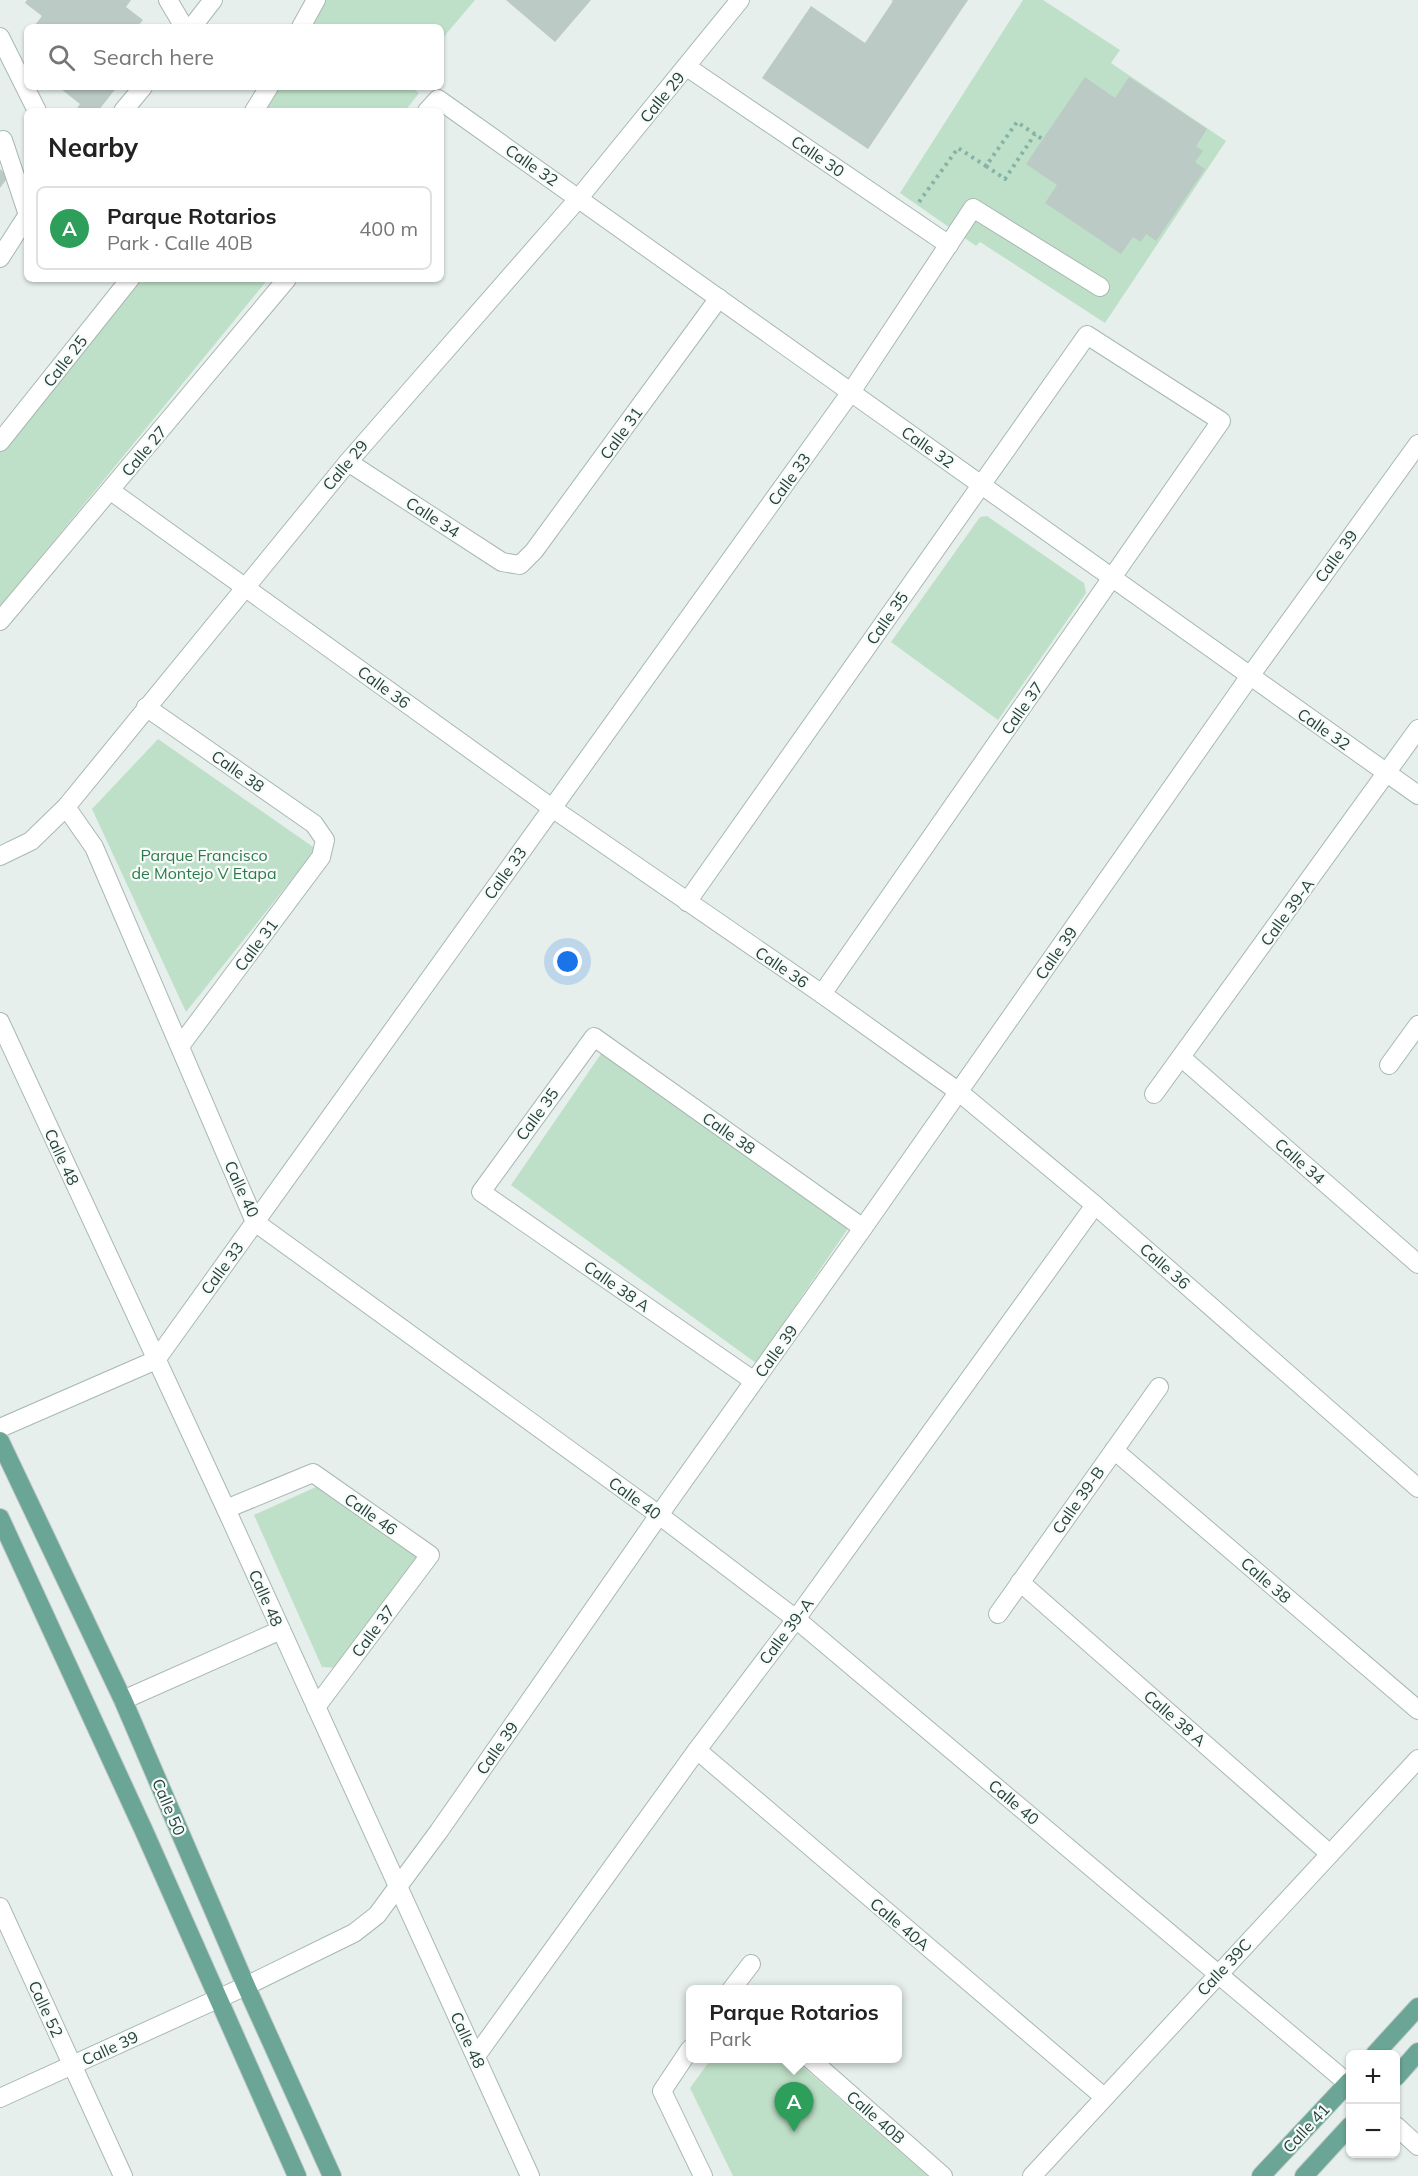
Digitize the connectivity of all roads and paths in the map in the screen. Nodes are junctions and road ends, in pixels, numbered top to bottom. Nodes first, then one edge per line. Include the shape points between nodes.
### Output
1 (168, 0) edge
2 (213, 0) edge
3 (316, 0) edge
4 (740, 0) edge
5 (182, 24) edge
6 (194, 24) edge
7 (303, 24) edge
8 (0, 37) edge
9 (687, 67) junction
10 (24, 85) edge
11 (26, 90) edge
12 (140, 90) edge
13 (267, 90) edge
14 (36, 108) edge
15 (126, 108) edge
16 (256, 108) edge
17 (444, 113) edge
18 (1035, 134) junction
19 (1042, 139) dead end
20 (3, 140) dead end
21 (986, 166) junction
22 (578, 199) junction
23 (24, 205) edge
24 (908, 217) junction
25 (24, 219) edge
26 (949, 245) junction
27 (0, 258) edge
28 (128, 282) edge
29 (285, 282) edge
30 (1100, 287) dead end
31 (718, 298) junction
32 (851, 392) junction
33 (1221, 421) joint
34 (0, 442) edge
35 (1418, 444) edge
36 (348, 462) junction
37 (981, 485) junction
38 (111, 491) junction
39 (520, 565) joint
40 (1112, 578) junction
41 (244, 587) junction
42 (0, 621) edge
43 (1250, 676) junction
44 (146, 707) junction
45 (1418, 729) edge
46 (1387, 773) junction
47 (1418, 795) edge
48 (66, 807) junction
49 (552, 808) junction
50 (325, 840) joint
51 (0, 856) edge
52 (687, 902) junction
53 (822, 994) junction
54 (0, 1022) edge
55 (1418, 1025) edge
56 (594, 1037) joint
57 (1413, 1044) edge
58 (180, 1046) junction
59 (1182, 1058) junction
60 (1389, 1065) dead end
61 (959, 1092) junction
62 (1154, 1094) dead end
63 (481, 1192) joint
64 (1095, 1205) junction
65 (255, 1221) junction
66 (863, 1228) junction
67 (1418, 1264) edge
68 (156, 1360) junction
69 (754, 1381) junction
70 (1159, 1387) dead end
71 (0, 1428) edge
72 (0, 1441) edge
73 (1114, 1450) junction
74 (1418, 1488) edge
75 (226, 1509) junction
76 (659, 1515) junction
77 (0, 1518) edge
78 (430, 1555) joint
79 (1020, 1582) junction
80 (998, 1614) dead end
81 (796, 1619) junction
82 (281, 1630) junction
83 (123, 1700) junction
84 (316, 1707) junction
85 (1418, 1710) edge
86 (697, 1750) junction
87 (1418, 1759) edge
88 (1330, 1854) junction
89 (398, 1888) junction
90 (0, 1907) edge
91 (751, 1964) dead end
92 (1218, 1973) junction
93 (734, 1985) edge
94 (246, 1986) junction
95 (217, 1998) junction
96 (1418, 2007) edge
97 (1379, 2050) edge
98 (1418, 2052) edge
99 (686, 2055) edge
100 (476, 2056) junction
101 (815, 2063) edge
102 (72, 2065) junction
103 (1400, 2072) edge
104 (1346, 2080) edge
105 (1346, 2087) edge
106 (1104, 2097) junction
107 (0, 2098) edge
108 (1346, 2130) edge
109 (1400, 2130) edge
110 (1418, 2146) edge
111 (123, 2176) edge
112 (297, 2176) edge
113 (332, 2176) edge
114 (530, 2176) edge
115 (703, 2176) edge
116 (943, 2176) edge
117 (1032, 2176) edge
118 (1261, 2176) edge
119 (1304, 2176) edge

1 - 5 street
2 - 6 street
3 - 7 street
4 - 9 street, Calle 29
8 - 10 street
9 - 22 street, Calle 29
9 - 24 street, Calle 30
11 - 14 street
12 - 15 street
13 - 16 street
17 - 22 street, Calle 32
18 - 19 path
18 - 21 path via 1017,122
18 - 21 path via 1005,178
20 - 23 street
21 - 24 path via 958,148
22 - 31 street, Calle 32
22 - 36 street, Calle 29
24 - 26 street, Calle 30
25 - 27 street
26 - 30 street, Calle 33 via 973,208
26 - 32 street, Calle 33
28 - 34 street, Calle 25
29 - 38 street, Calle 27
31 - 32 street, Calle 32
31 - 39 street, Calle 31
32 - 37 street, Calle 32
32 - 49 street, Calle 33
33 - 37 street, Calle 35 via 1087,335
33 - 40 street, Calle 37
35 - 43 street, Calle 39
36 - 39 street, Calle 34 via 502,562
36 - 41 street, Calle 29
37 - 40 street, Calle 32
37 - 52 street, Calle 35
38 - 41 street, Calle 36
38 - 42 street, Calle 27
40 - 43 street, Calle 32
40 - 53 street, Calle 37
41 - 44 street, Calle 29
41 - 49 street, Calle 36
43 - 46 street, Calle 32
43 - 61 street, Calle 39
44 - 48 street, Calle 29
44 - 50 street, Calle 38 via 314,824
45 - 46 street, Calle 39-A
46 - 47 street, Calle 32
46 - 59 street, Calle 39-A
48 - 51 street, Calle 29 via 31,841
48 - 58 street, Calle 40 via 94,847
49 - 52 street, Calle 36
49 - 65 street, Calle 33
50 - 58 street, Calle 31 via 321,857
52 - 53 street, Calle 36
53 - 61 street, Calle 36
54 - 68 street, Calle 48
55 - 57 street
56 - 63 street, Calle 35
56 - 66 street, Calle 38
57 - 60 street
58 - 65 street, Calle 40
59 - 62 street, Calle 39-A
59 - 67 street, Calle 34
61 - 64 street, Calle 36
61 - 66 street, Calle 39
63 - 69 street, Calle 38 A
64 - 74 street, Calle 36
64 - 81 street, Calle 39-A
65 - 68 street, Calle 33
65 - 76 street, Calle 40
66 - 69 street, Calle 39
68 - 71 street
68 - 75 street, Calle 48
69 - 76 street, Calle 39
70 - 73 street, Calle 39-B
72 - 83 main road, Calle 50
73 - 79 street, Calle 39-B
73 - 85 street, Calle 38
75 - 78 street, Calle 46 via 313,1473
75 - 82 street, Calle 48
76 - 81 street, Calle 40
76 - 89 street, Calle 39
77 - 95 main road, Calle 50
78 - 84 street, Calle 37
79 - 80 street, Calle 39-B
79 - 88 street, Calle 38 A
81 - 86 street, Calle 39-A
81 - 92 street, Calle 40
82 - 83 street
82 - 84 street, Calle 48
83 - 94 main road, Calle 50
84 - 89 street, Calle 48
86 - 100 street, Calle 39-A
86 - 106 street, Calle 40A
87 - 88 street, Calle 39C
88 - 92 street, Calle 39C
89 - 94 street, Calle 39 via 377,1915 354,1933
89 - 100 street, Calle 48
90 - 102 street, Calle 52
91 - 93 street
92 - 104 street, Calle 40
92 - 106 street, Calle 39C
94 - 95 street, Calle 39
94 - 113 main road, Calle 50
95 - 102 street, Calle 39
95 - 112 main road, Calle 50
96 - 97 main road
98 - 103 main road
99 - 115 street via 662,2091
100 - 114 street, Calle 48
101 - 116 street, Calle 40B
102 - 107 street, Calle 39
102 - 111 street, Calle 52
105 - 118 main road, Calle 41
106 - 117 street, Calle 39C
108 - 119 main road, Calle 41
109 - 110 street

